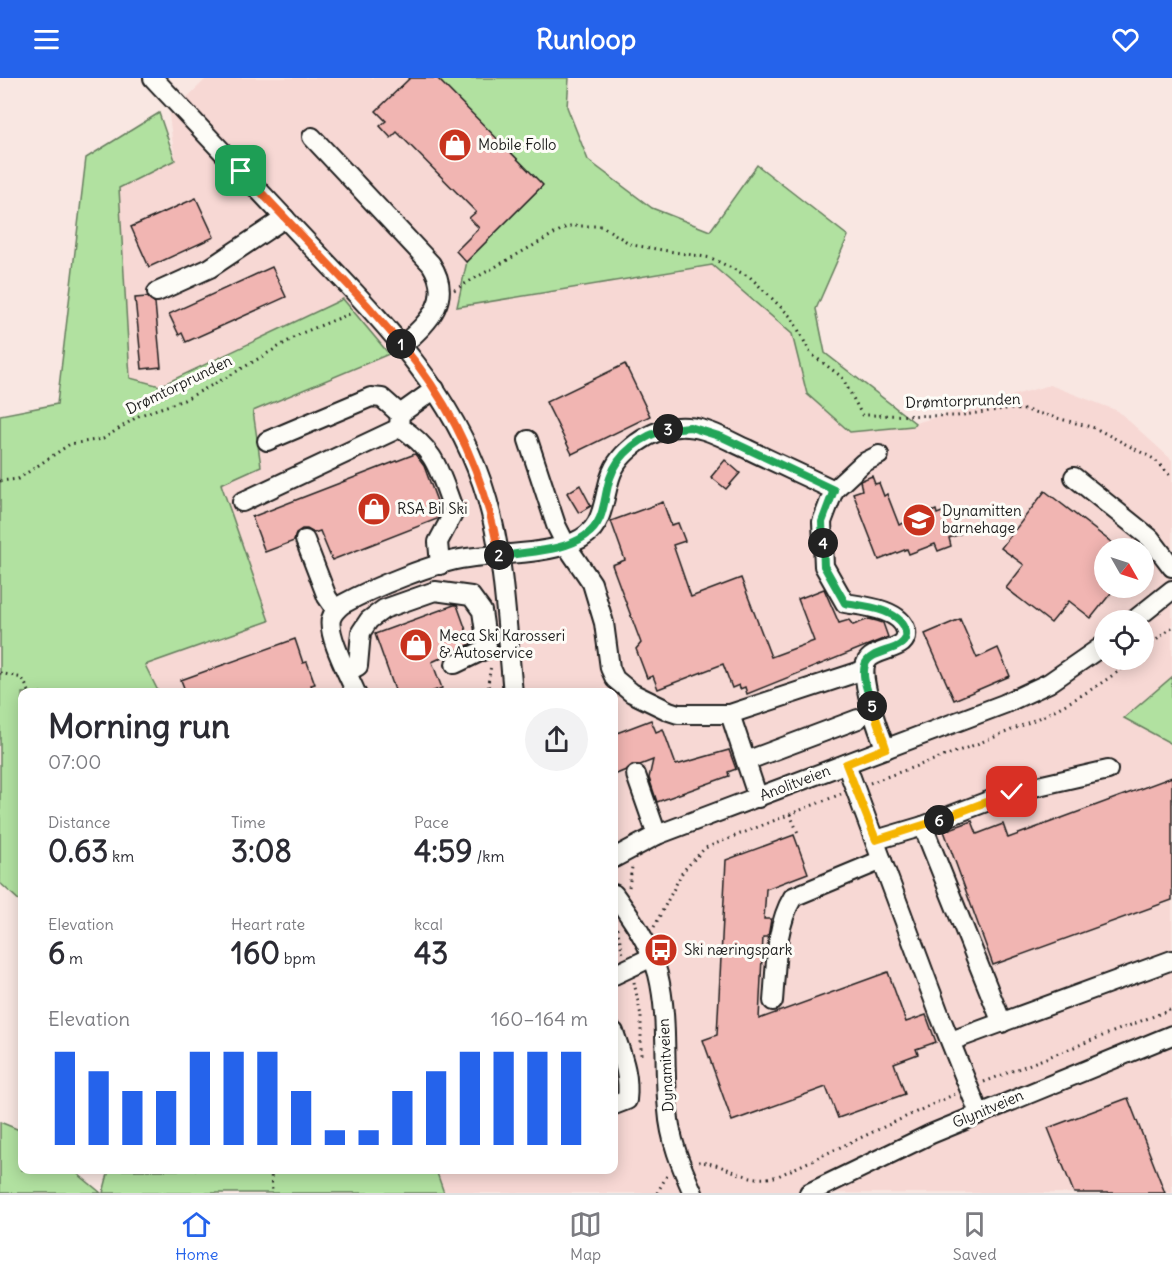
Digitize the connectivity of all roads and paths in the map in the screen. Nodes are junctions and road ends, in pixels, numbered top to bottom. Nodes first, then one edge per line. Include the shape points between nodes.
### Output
1 (153, 78) edge
2 (312, 137) dead end
3 (285, 218) junction
4 (157, 292) dead end
5 (439, 297) junction
6 (368, 306) junction
7 (402, 346) junction
8 (435, 388) junction
9 (400, 420) junction
10 (528, 440) dead end
11 (267, 441) dead end
12 (879, 455) dead end
13 (1074, 477) dead end
14 (1172, 477) edge
15 (0, 481) edge
16 (834, 490) junction
17 (242, 502) dead end
18 (305, 540) dead end
19 (566, 545) junction
20 (499, 557) junction
21 (440, 565) junction
22 (1172, 567) edge
23 (414, 575) junction
24 (1172, 590) edge
25 (421, 594) junction
26 (336, 610) junction
27 (1146, 610) edge
28 (1172, 627) edge
29 (1154, 642) edge
30 (487, 646) junction
31 (1094, 652) edge
32 (455, 664) dead end
33 (864, 670) junction
34 (1119, 670) edge
35 (347, 672) junction
36 (0, 673) edge
37 (27, 688) edge
38 (354, 688) edge
39 (489, 688) edge
40 (512, 688) edge
41 (730, 714) junction
42 (858, 719) dead end
43 (886, 748) junction
44 (746, 762) junction
45 (846, 764) junction
46 (1108, 771) dead end
47 (636, 775) dead end
48 (856, 788) junction
49 (758, 798) junction
50 (790, 814) junction
51 (923, 826) junction
52 (798, 833) dead end
53 (657, 835) junction
54 (876, 840) junction
55 (618, 856) edge
56 (882, 860) junction
57 (618, 899) edge
58 (647, 932) junction
59 (618, 938) edge
60 (652, 957) junction
61 (1172, 960) edge
62 (621, 972) edge
63 (773, 1001) dead end
64 (1172, 1009) edge
65 (1002, 1023) junction
66 (1172, 1035) edge
67 (951, 1041) junction
68 (618, 1043) edge
69 (640, 1063) dead end
70 (969, 1088) junction
71 (618, 1103) edge
72 (978, 1113) junction
73 (695, 1162) dead end
74 (672, 1171) dead end
75 (271, 1174) edge
76 (272, 1193) edge
77 (657, 1193) edge
78 (693, 1193) edge
79 (809, 1193) edge

1 - 3 street
2 - 5 street via 431,264 440,281
3 - 4 street via 210,268
3 - 6 street
5 - 7 street via 430,317
5 - 14 path, Drømtorprunden via 568,226 602,226 632,245 711,258 750,277 792,318 811,354 842,377 862,415 957,416 1026,410 1095,428 1154,459
6 - 7 street
6 - 15 path, Drømtorprunden via 302,333 184,400 140,415 103,439 70,444 18,479
7 - 8 street
8 - 9 street
8 - 20 street via 475,463
9 - 11 street via 382,398 371,397
9 - 17 street via 391,432
9 - 21 street via 429,450 453,508 438,542
10 - 19 street
12 - 16 street via 863,463
13 - 22 street via 1150,538
16 - 19 street via 722,437 678,427 649,435 621,456 609,479 600,518 587,534
16 - 33 street via 822,522 824,566 845,603 889,613 898,618 906,632 901,644 868,658
18 - 26 street
19 - 20 street
19 - 41 street via 592,583 604,623 610,668 621,685 678,714
20 - 21 street via 466,558
20 - 40 street
21 - 23 street
23 - 25 street
23 - 26 street via 357,597
24 - 27 street
25 - 30 street via 435,591 471,596 482,611
25 - 35 street via 384,609 369,620 361,632 358,666
26 - 35 street via 330,624
28 - 29 path
30 - 32 street
30 - 39 path
31 - 43 street, Anolitveien via 1027,694
33 - 41 street
33 - 43 street
34 - 48 path via 1043,717
35 - 38 street
36 - 37 path via 22,678
41 - 44 street
42 - 44 street
43 - 45 street, Anolitveien
44 - 49 street
45 - 48 street
45 - 49 street, Anolitveien
46 - 51 street via 1012,792
47 - 53 street
48 - 50 path
48 - 54 street
49 - 53 street, Anolitveien
50 - 52 path
50 - 58 path via 699,853 683,871
51 - 54 street
51 - 65 street
53 - 55 street, Anolitveien
54 - 56 street
56 - 63 street via 793,897 778,941
56 - 67 street
57 - 58 street, Dynamitveien
58 - 60 street, Dynamitveien
59 - 62 path
60 - 62 street
60 - 78 street, Dynamitveien via 663,1008 671,1133
61 - 65 street
62 - 69 path via 639,1001
64 - 70 path
65 - 67 street
66 - 72 street, Glynitveien
67 - 70 street
68 - 71 street via 628,1083 627,1100
70 - 72 street
70 - 73 path via 778,1176 753,1179
72 - 79 street, Glynitveien
74 - 77 path
75 - 76 path

